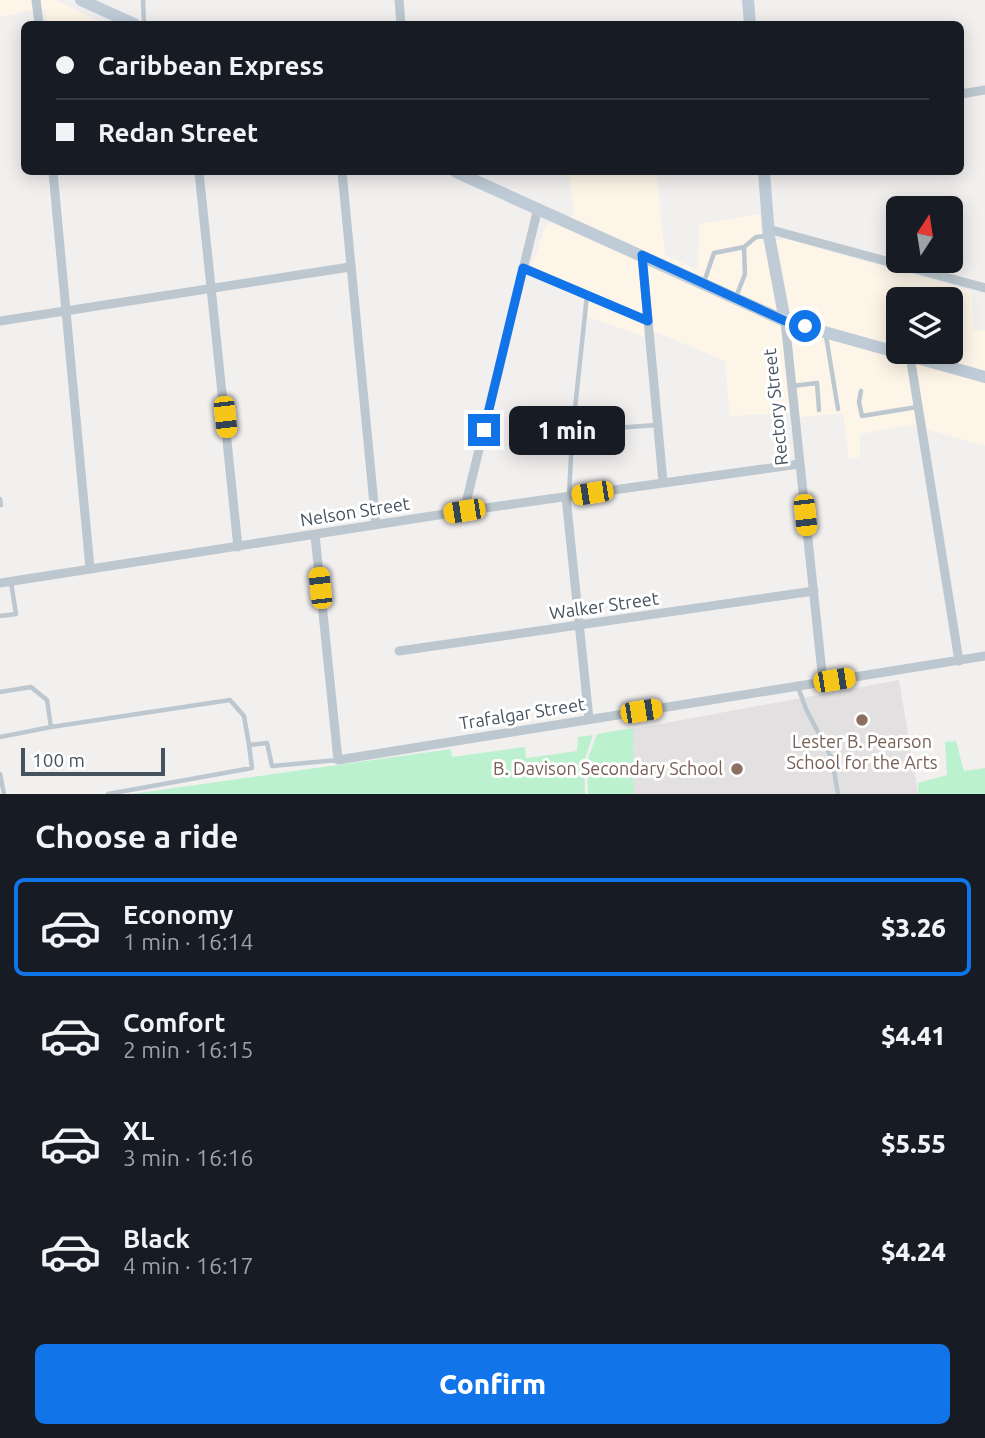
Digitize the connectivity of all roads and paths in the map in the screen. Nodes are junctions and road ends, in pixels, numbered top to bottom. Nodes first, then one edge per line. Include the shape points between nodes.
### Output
1 (36, 0) edge
2 (81, 0) edge
3 (143, 0) edge
4 (399, 0) edge
5 (748, 0) edge
6 (38, 21) edge
7 (127, 21) edge
8 (144, 21) edge
9 (401, 21) edge
10 (750, 21) edge
11 (985, 90) edge
12 (964, 94) edge
13 (53, 175) edge
14 (199, 175) edge
15 (342, 175) edge
16 (463, 175) edge
17 (764, 175) edge
18 (538, 208) junction
19 (769, 232) junction
20 (744, 247) junction
21 (642, 255) junction
22 (349, 267) junction
23 (523, 268) junction
24 (703, 283) junction
25 (211, 288) junction
26 (985, 288) edge
27 (587, 295) junction
28 (736, 298) junction
29 (66, 311) junction
30 (0, 321) edge
31 (648, 321) junction
32 (785, 321) junction
33 (825, 331) junction
34 (886, 349) edge
35 (911, 364) edge
36 (939, 364) edge
37 (985, 377) edge
38 (792, 386) junction
39 (861, 391) dead end
40 (918, 407) junction
41 (838, 409) dead end
42 (819, 411) dead end
43 (597, 419) dead end
44 (657, 425) junction
45 (799, 464) junction
46 (663, 482) junction
47 (568, 497) junction
48 (464, 511) junction
49 (376, 525) junction
50 (314, 535) junction
51 (238, 547) junction
52 (90, 568) junction
53 (11, 581) junction
54 (0, 583) edge
55 (814, 591) junction
56 (0, 616) edge
57 (579, 625) junction
58 (399, 651) dead end
59 (985, 656) edge
60 (959, 661) junction
61 (823, 682) junction
62 (797, 686) junction
63 (0, 692) edge
64 (589, 719) junction
65 (51, 727) junction
66 (0, 737) edge
67 (248, 745) junction
68 (338, 760) junction
69 (0, 774) edge
70 (4, 794) edge
71 (108, 794) edge
72 (838, 794) edge

1 - 6 street
2 - 7 main road
3 - 8 lane
4 - 9 street
5 - 10 main road
11 - 12 street
13 - 29 street
14 - 25 street
15 - 22 street
16 - 18 main road
17 - 19 main road, Rectory Street
18 - 21 main road
18 - 23 street
19 - 20 lane
19 - 26 street
19 - 32 main road, Rectory Street
20 - 24 lane via 714,253
20 - 28 lane via 745,274
21 - 24 main road
21 - 31 street
22 - 25 street
22 - 49 street
23 - 27 lane
23 - 48 street
24 - 28 main road
25 - 29 street
25 - 51 street
27 - 31 lane
27 - 47 lane
28 - 32 main road
29 - 30 street
29 - 52 street
31 - 44 street
32 - 33 main road
32 - 38 street, Rectory Street
33 - 34 main road
33 - 41 lane
35 - 40 street
36 - 37 main road
38 - 42 lane via 817,383
38 - 45 street, Rectory Street
39 - 40 lane via 862,416
40 - 60 street
43 - 44 lane via 601,429
44 - 46 street
45 - 46 street, Nelson Street
45 - 55 street, Rectory Street
46 - 47 street, Nelson Street
47 - 48 street, Nelson Street
47 - 57 street
48 - 49 street, Nelson Street
49 - 50 street, Nelson Street
50 - 51 street, Nelson Street
50 - 68 street
51 - 52 street, Nelson Street
52 - 53 street, Nelson Street
53 - 54 street, Nelson Street
53 - 56 lane via 16,614
55 - 57 street, Walker Street
55 - 61 street, Rectory Street
57 - 58 street, Walker Street
57 - 64 street
59 - 60 street, Trafalgar Street
60 - 61 street, Trafalgar Street
61 - 62 street, Trafalgar Street
62 - 64 street, Trafalgar Street
62 - 72 lane via 832,759
63 - 65 lane via 31,687 47,700
64 - 68 street, Trafalgar Street
65 - 66 lane
65 - 67 lane via 230,699 244,716
67 - 68 lane, Trafalgar Street via 267,743 272,766
67 - 71 lane via 252,768
69 - 70 lane

